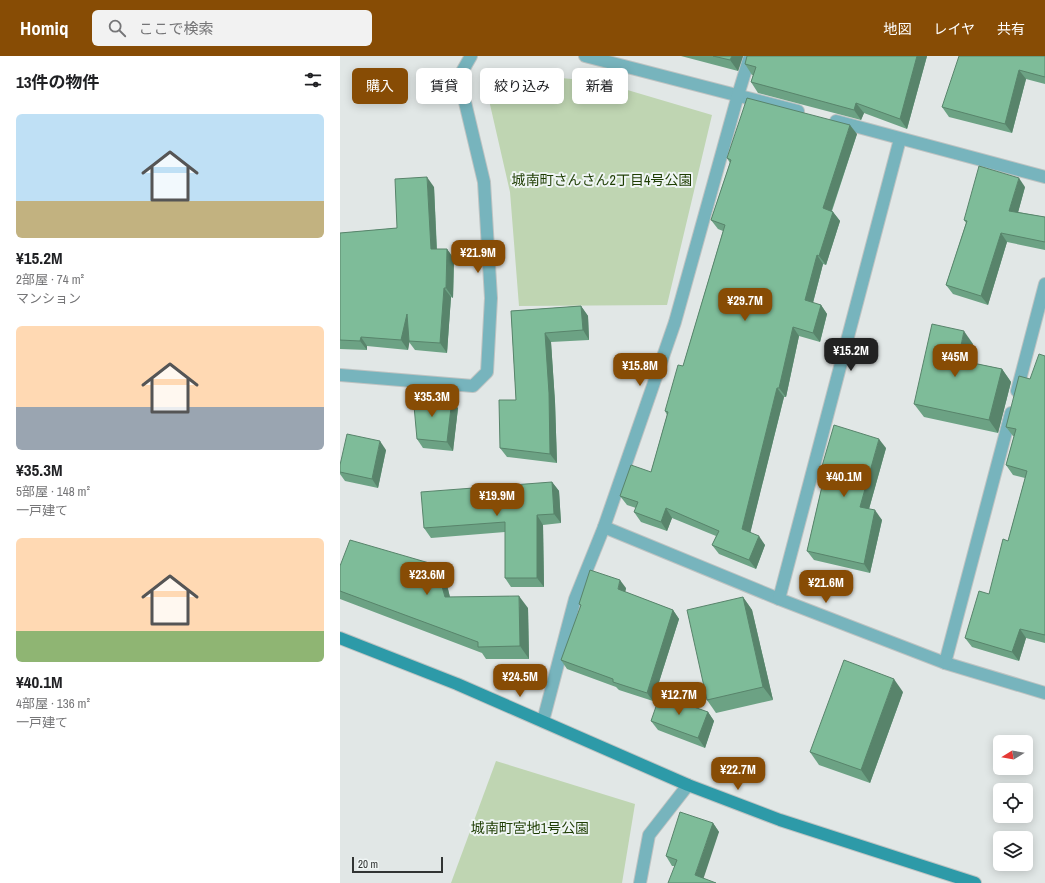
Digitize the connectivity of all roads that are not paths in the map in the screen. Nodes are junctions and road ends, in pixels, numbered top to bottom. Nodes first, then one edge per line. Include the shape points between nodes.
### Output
1 (471, 56) edge
2 (586, 56) edge
3 (750, 56) edge
4 (738, 95) junction
5 (808, 114) edge
6 (823, 118) edge
7 (900, 139) junction
8 (1045, 177) edge
9 (1045, 284) edge
10 (340, 375) edge
11 (604, 527) junction
12 (779, 599) junction
13 (340, 638) edge
14 (945, 663) junction
15 (1045, 693) edge
16 (543, 721) junction
17 (688, 785) junction
18 (640, 883) edge
19 (975, 883) edge

1 - 10 street via 459,77 484,182 491,298 487,372 473,386
2 - 4 street
3 - 4 street
4 - 5 street
4 - 11 street via 675,322
6 - 7 street
7 - 8 street
7 - 12 street
9 - 14 street
11 - 12 street
11 - 16 street via 575,599
12 - 14 street
13 - 16 street
14 - 15 street
16 - 17 street
17 - 18 street via 649,835
17 - 19 street via 780,820

